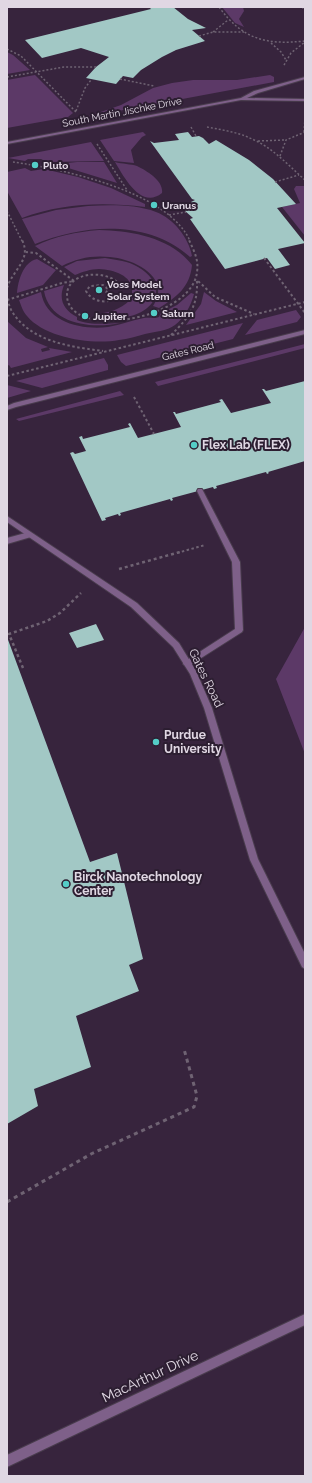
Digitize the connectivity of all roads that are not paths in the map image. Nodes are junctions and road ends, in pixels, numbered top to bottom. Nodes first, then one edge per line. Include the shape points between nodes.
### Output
1 (305, 78) edge
2 (241, 99) junction
3 (305, 100) edge
4 (7, 143) edge
5 (305, 332) edge
6 (7, 408) edge
7 (200, 491) dead end
8 (7, 519) edge
9 (29, 535) junction
10 (7, 541) edge
11 (187, 664) junction
12 (305, 964) edge
13 (305, 1319) edge
14 (7, 1461) edge

1 - 2 street, South Martin Jischke Drive
2 - 3 street, South Martin Jischke Drive
2 - 4 street, South Martin Jischke Drive
5 - 6 street, Gates Road
7 - 11 street via 236,562 239,630
8 - 9 street, Gates Road
9 - 10 street
9 - 11 street, Gates Road via 134,605 176,645
11 - 12 street, Gates Road via 208,708 254,860
13 - 14 street, MacArthur Drive

